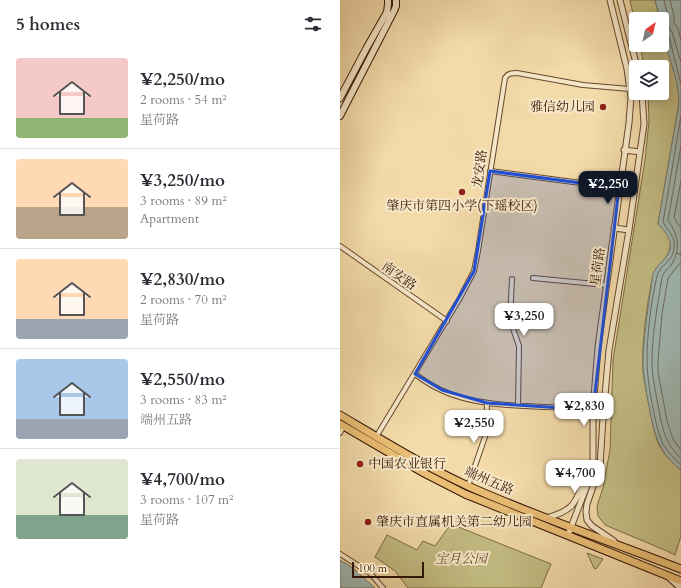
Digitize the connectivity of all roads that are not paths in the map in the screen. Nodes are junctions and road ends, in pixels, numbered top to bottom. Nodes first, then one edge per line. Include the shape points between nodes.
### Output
1 (396, 0) edge
2 (610, 0) edge
3 (620, 0) edge
4 (388, 2) edge
5 (635, 60) edge
6 (629, 82) edge
7 (629, 89) edge
8 (340, 98) edge
9 (630, 100) edge
10 (642, 100) edge
11 (340, 116) edge
12 (624, 150) junction
13 (640, 152) junction
14 (490, 171) junction
15 (619, 188) junction
16 (614, 228) junction
17 (629, 230) junction
18 (340, 246) edge
19 (533, 278) dead end
20 (512, 279) dead end
21 (606, 285) junction
22 (447, 321) junction
23 (415, 374) junction
24 (487, 404) junction
25 (518, 405) junction
26 (593, 410) junction
27 (340, 415) edge
28 (341, 428) edge
29 (372, 442) junction
30 (593, 463) junction
31 (468, 486) junction
32 (546, 518) junction
33 (570, 531) junction
34 (622, 546) junction
35 (340, 554) edge
36 (681, 569) edge
37 (666, 575) junction
38 (681, 581) edge
39 (383, 588) edge
40 (681, 588) edge

1 - 11 main road via 394,11
2 - 6 street, 星荷路
3 - 5 street
4 - 8 main road via 384,18
7 - 14 street, 龙安路 via 517,73 507,74 503,84
9 - 12 street, 星荷路 via 629,124
10 - 13 street, 星荷路 via 644,124
12 - 13 street
12 - 15 street, 星荷路
13 - 17 street, 星荷路
14 - 15 street
14 - 22 street, 龙安路 via 474,271
15 - 16 street, 星荷路
16 - 17 street
16 - 21 street, 星荷路
17 - 34 street, 星荷路 via 609,350 600,466 586,512 587,520 592,526
18 - 22 street, 南安路
19 - 21 street
20 - 25 street via 510,320 519,346
21 - 26 street, 星荷路
22 - 23 street, 龙安路
23 - 24 street via 442,390
23 - 29 street, 龙安路
24 - 25 street
24 - 31 street via 486,434
25 - 26 street
26 - 30 street, 星荷路
27 - 29 main road, 端州五路
28 - 29 main road, 端州五路
29 - 31 main road, 端州五路
29 - 33 main road, 端州五路 via 423,476 465,494
30 - 32 street via 574,504 562,513
30 - 33 street, 星荷路
31 - 32 main road, 端州五路
32 - 33 main road, 端州五路
33 - 34 main road, 端州五路
33 - 37 main road, 端州五路
34 - 36 main road, 端州五路
35 - 39 street via 370,573
37 - 38 main road, 端州五路
37 - 40 main road

